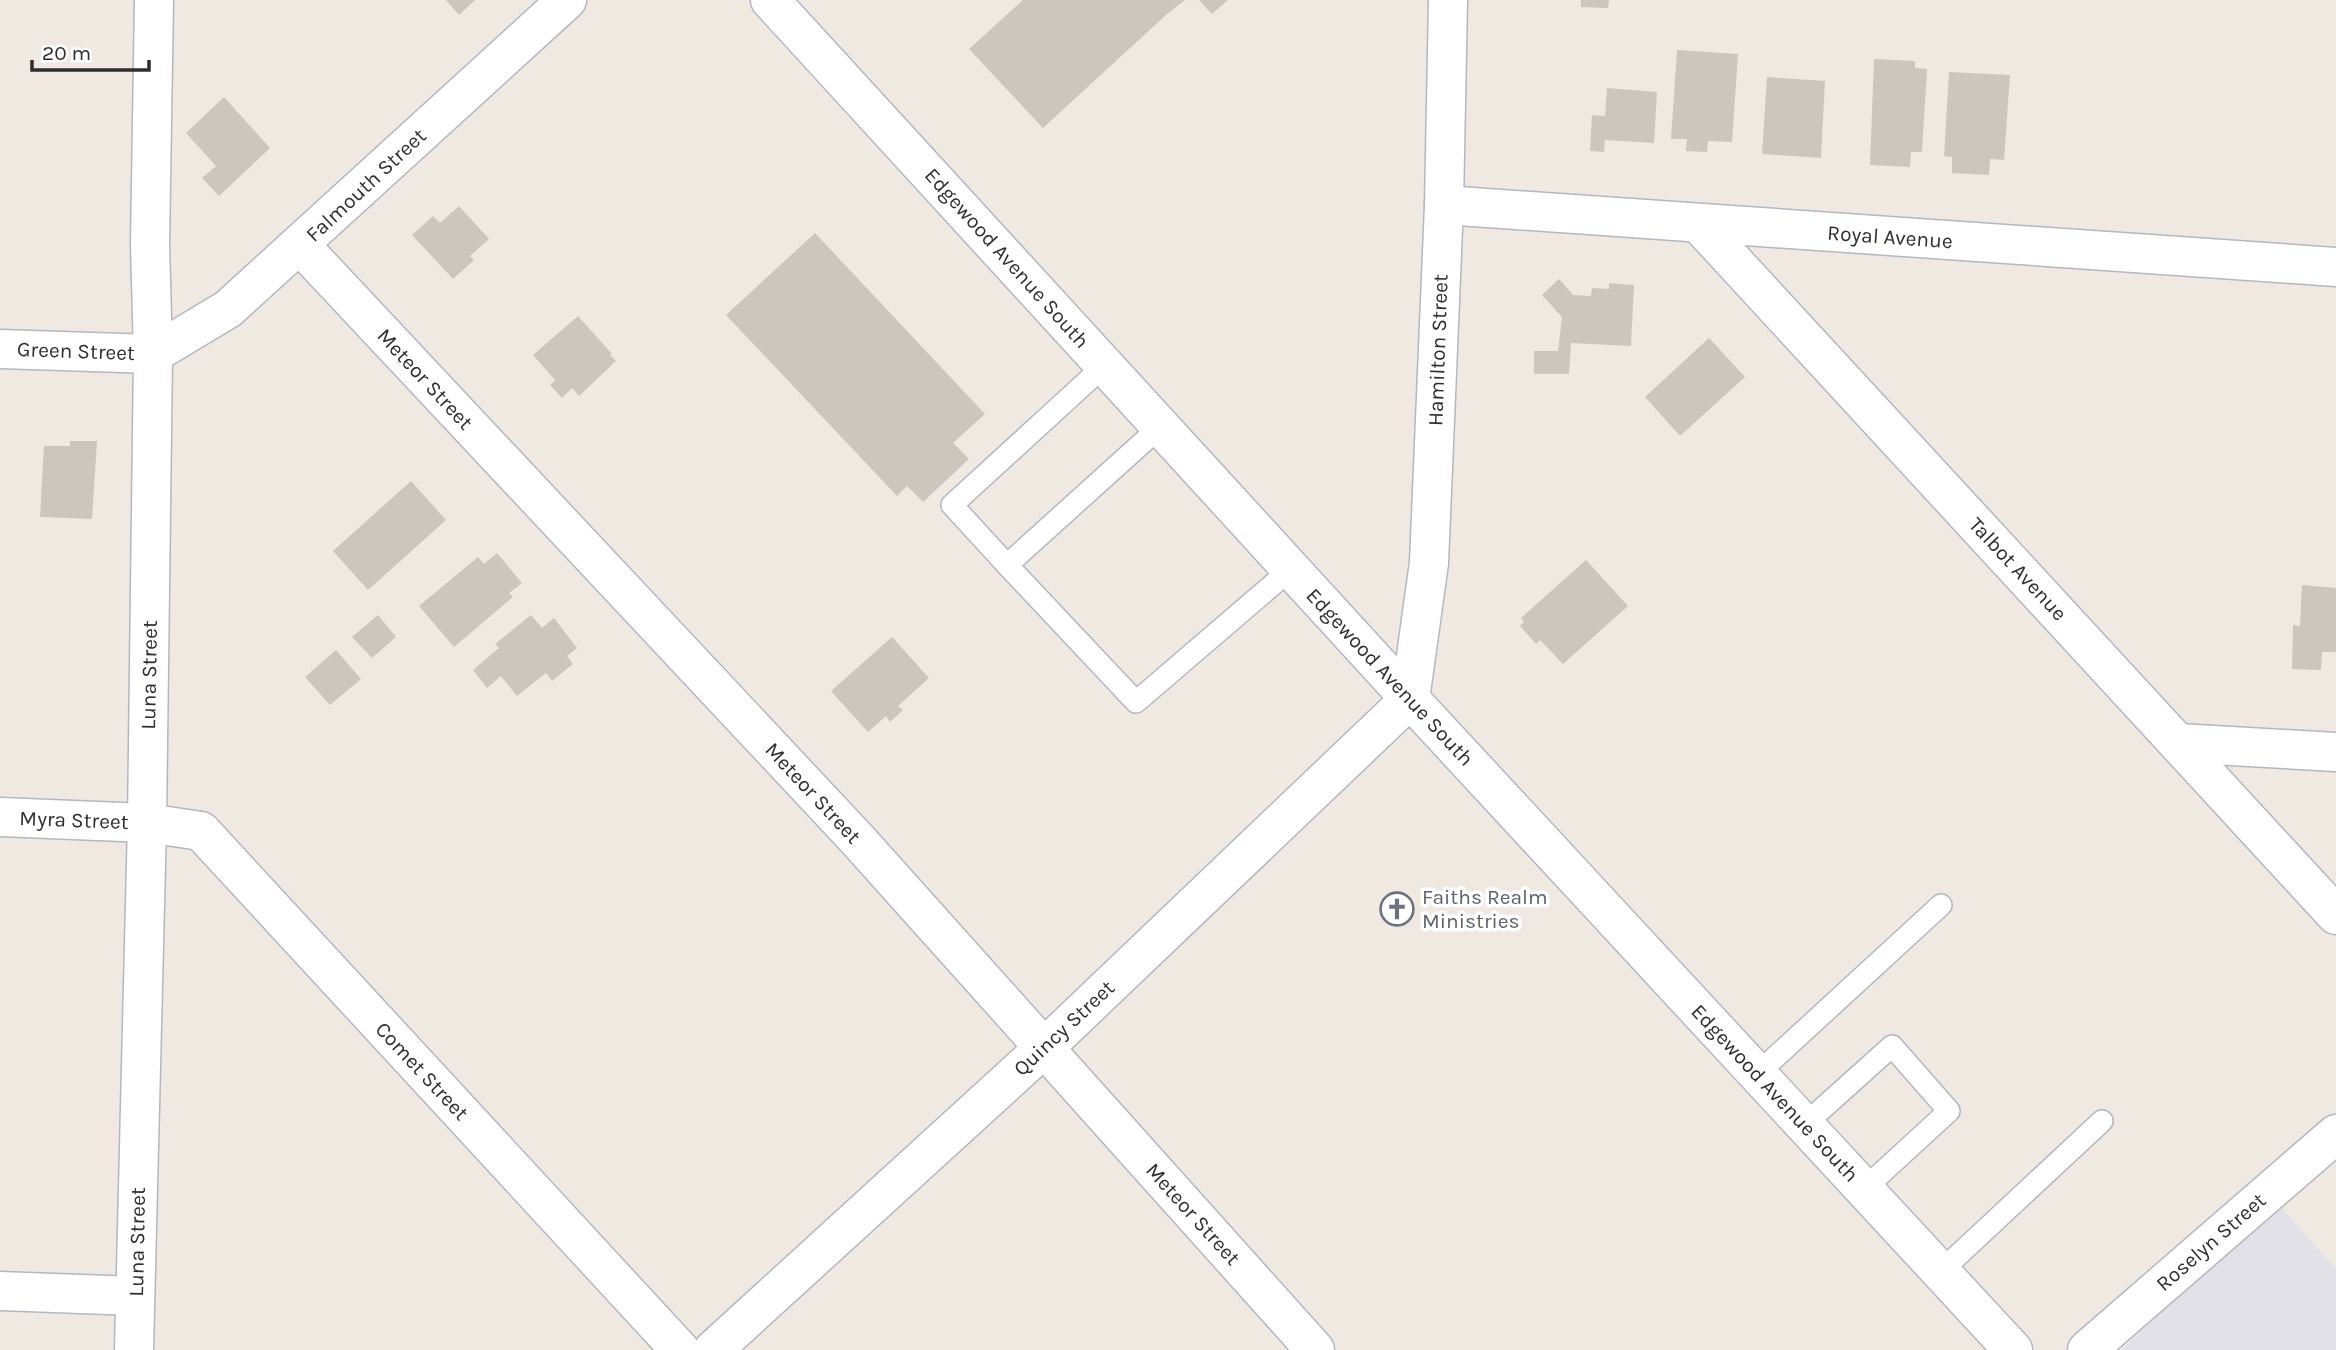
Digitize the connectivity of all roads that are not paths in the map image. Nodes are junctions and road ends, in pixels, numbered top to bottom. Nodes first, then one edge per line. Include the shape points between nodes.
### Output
1 (154, 0) edge
2 (567, 0) edge
3 (770, 0) edge
4 (1448, 0) edge
5 (1444, 205) junction
6 (1699, 224) junction
7 (300, 245) junction
8 (2336, 267) edge
9 (0, 349) edge
10 (153, 354) junction
11 (1105, 365) junction
12 (1161, 426) junction
13 (1007, 565) junction
14 (1291, 569) junction
15 (1410, 699) junction
16 (2178, 743) junction
17 (2336, 752) edge
18 (0, 817) edge
19 (147, 823) junction
20 (1941, 905) dead end
21 (2336, 915) edge
22 (1044, 1048) junction
23 (1757, 1074) junction
24 (2102, 1121) dead end
25 (1804, 1125) junction
26 (2336, 1134) edge
27 (1864, 1189) junction
28 (1940, 1272) junction
29 (0, 1291) edge
30 (135, 1296) junction
31 (134, 1350) edge
32 (680, 1350) edge
33 (713, 1350) edge
34 (1315, 1350) edge
35 (2013, 1350) edge
36 (2087, 1350) edge

1 - 10 street, Luna Street
2 - 7 street, Falmouth Street
3 - 11 street, Edgewood Avenue South
4 - 5 street, Hamilton Street
5 - 6 street, Royal Avenue
5 - 15 street, Hamilton Street via 1429,563
6 - 8 street, Royal Avenue
6 - 16 street, Talbot Avenue
7 - 10 street, Falmouth Street via 228,309
7 - 22 street, Meteor Street via 856,838
9 - 10 street, Green Street
10 - 19 street, Luna Street
11 - 12 street, Edgewood Avenue South
11 - 13 lane via 952,505
12 - 13 lane
12 - 14 street, Edgewood Avenue South
13 - 14 lane via 1136,702
14 - 15 street, Edgewood Avenue South
15 - 22 street, Quincy Street
15 - 23 street, Edgewood Avenue South
16 - 17 street
16 - 21 street, Talbot Avenue
18 - 19 street, Myra Street
19 - 30 street, Luna Street
19 - 32 street, Comet Street via 201,831
20 - 23 lane
22 - 33 street, Quincy Street
22 - 34 street, Meteor Street
23 - 25 street, Edgewood Avenue South
24 - 28 lane
25 - 27 street, Edgewood Avenue South
25 - 27 lane via 1892,1046 1949,1111
26 - 36 street, Roselyn Street
27 - 28 street, Edgewood Avenue South
28 - 35 street, Edgewood Avenue South
29 - 30 street
30 - 31 street, Luna Street

